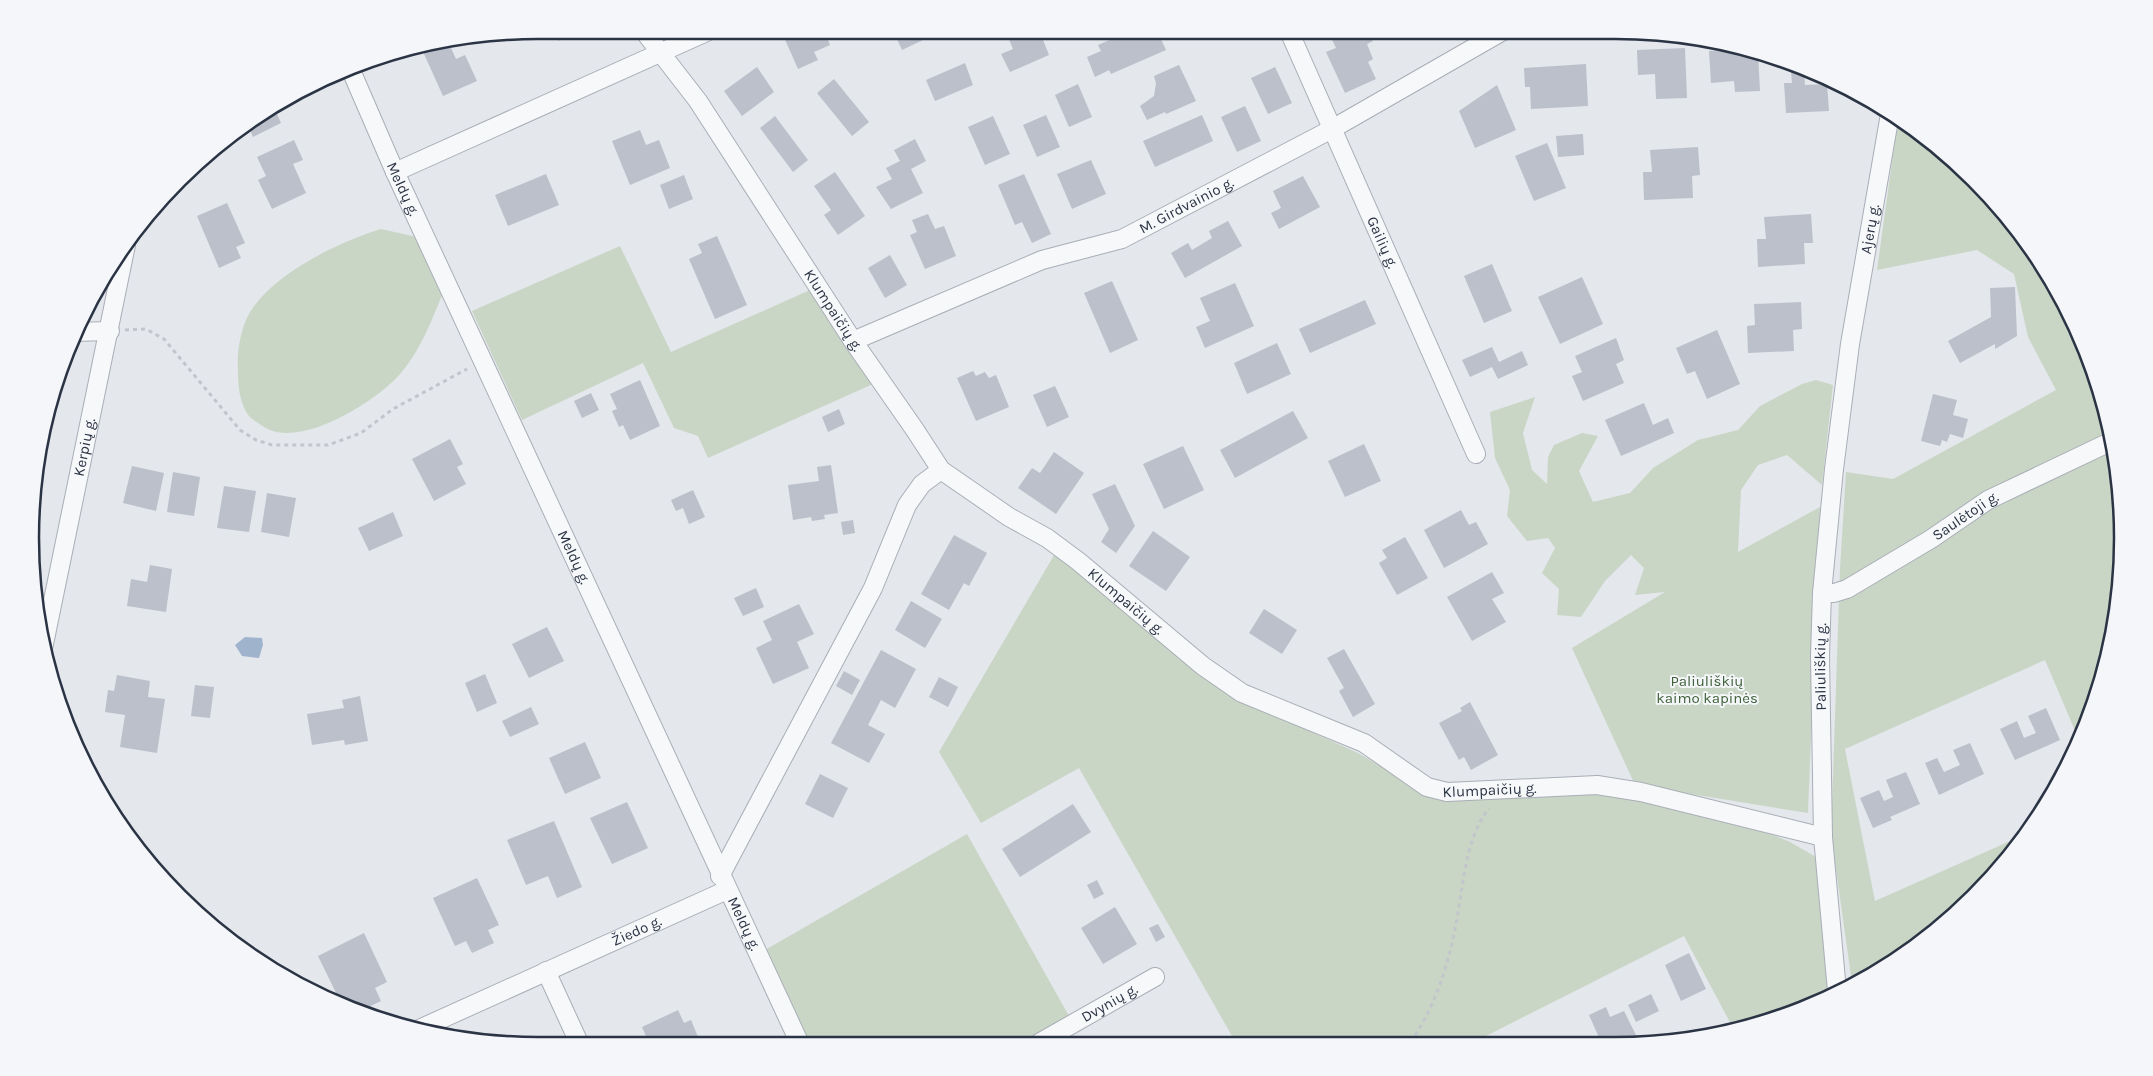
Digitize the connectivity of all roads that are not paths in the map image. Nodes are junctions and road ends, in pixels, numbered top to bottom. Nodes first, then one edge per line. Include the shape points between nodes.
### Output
1 (648, 39) edge
2 (692, 39) edge
3 (1293, 39) edge
4 (1489, 39) edge
5 (659, 54) junction
6 (353, 75) edge
7 (1889, 121) edge
8 (1332, 129) junction
9 (394, 172) junction
10 (123, 261) edge
11 (110, 331) junction
12 (84, 332) edge
13 (853, 341) junction
14 (1850, 344) joint
15 (2105, 444) edge
16 (1476, 454) dead end
17 (940, 470) junction
18 (1822, 593) junction
19 (47, 629) edge
20 (1823, 837) junction
21 (724, 883) junction
22 (546, 971) junction
23 (1155, 977) dead end
24 (1837, 986) edge
25 (428, 1025) edge
26 (576, 1037) edge
27 (797, 1037) edge
28 (1051, 1037) edge

1 - 5 street, Klumpaičių g.
2 - 5 street
3 - 8 street, Gailių g.
4 - 8 street, M. Girdvainio g.
5 - 9 street
5 - 13 street, Klumpaičių g. via 698,101
6 - 9 street, Meldų g.
7 - 14 street, Ajerų g.
8 - 13 street, M. Girdvainio g. via 1122,239 1042,260
8 - 16 street, Gailių g.
9 - 21 street, Meldų g.
10 - 11 street, Kerpių g.
11 - 12 street
11 - 19 street, Kerpių g.
13 - 17 street, Klumpaičių g.
14 - 18 street, Paliuliškių g.
15 - 18 street, Saulėtoji g. via 1988,500 1847,589
17 - 20 street, Klumpaičių g. via 1070,555 1203,666 1242,693 1364,744 1427,787 1447,792 1503,792 1597,785 1641,792
17 - 21 street via 922,484 907,505 874,588
18 - 20 street, Paliuliškių g.
20 - 24 street, Paliuliškių g.
21 - 22 street, Žiedo g.
21 - 27 street, Meldų g.
22 - 25 street, Žiedo g.
22 - 26 street
23 - 28 street, Dvynių g.

